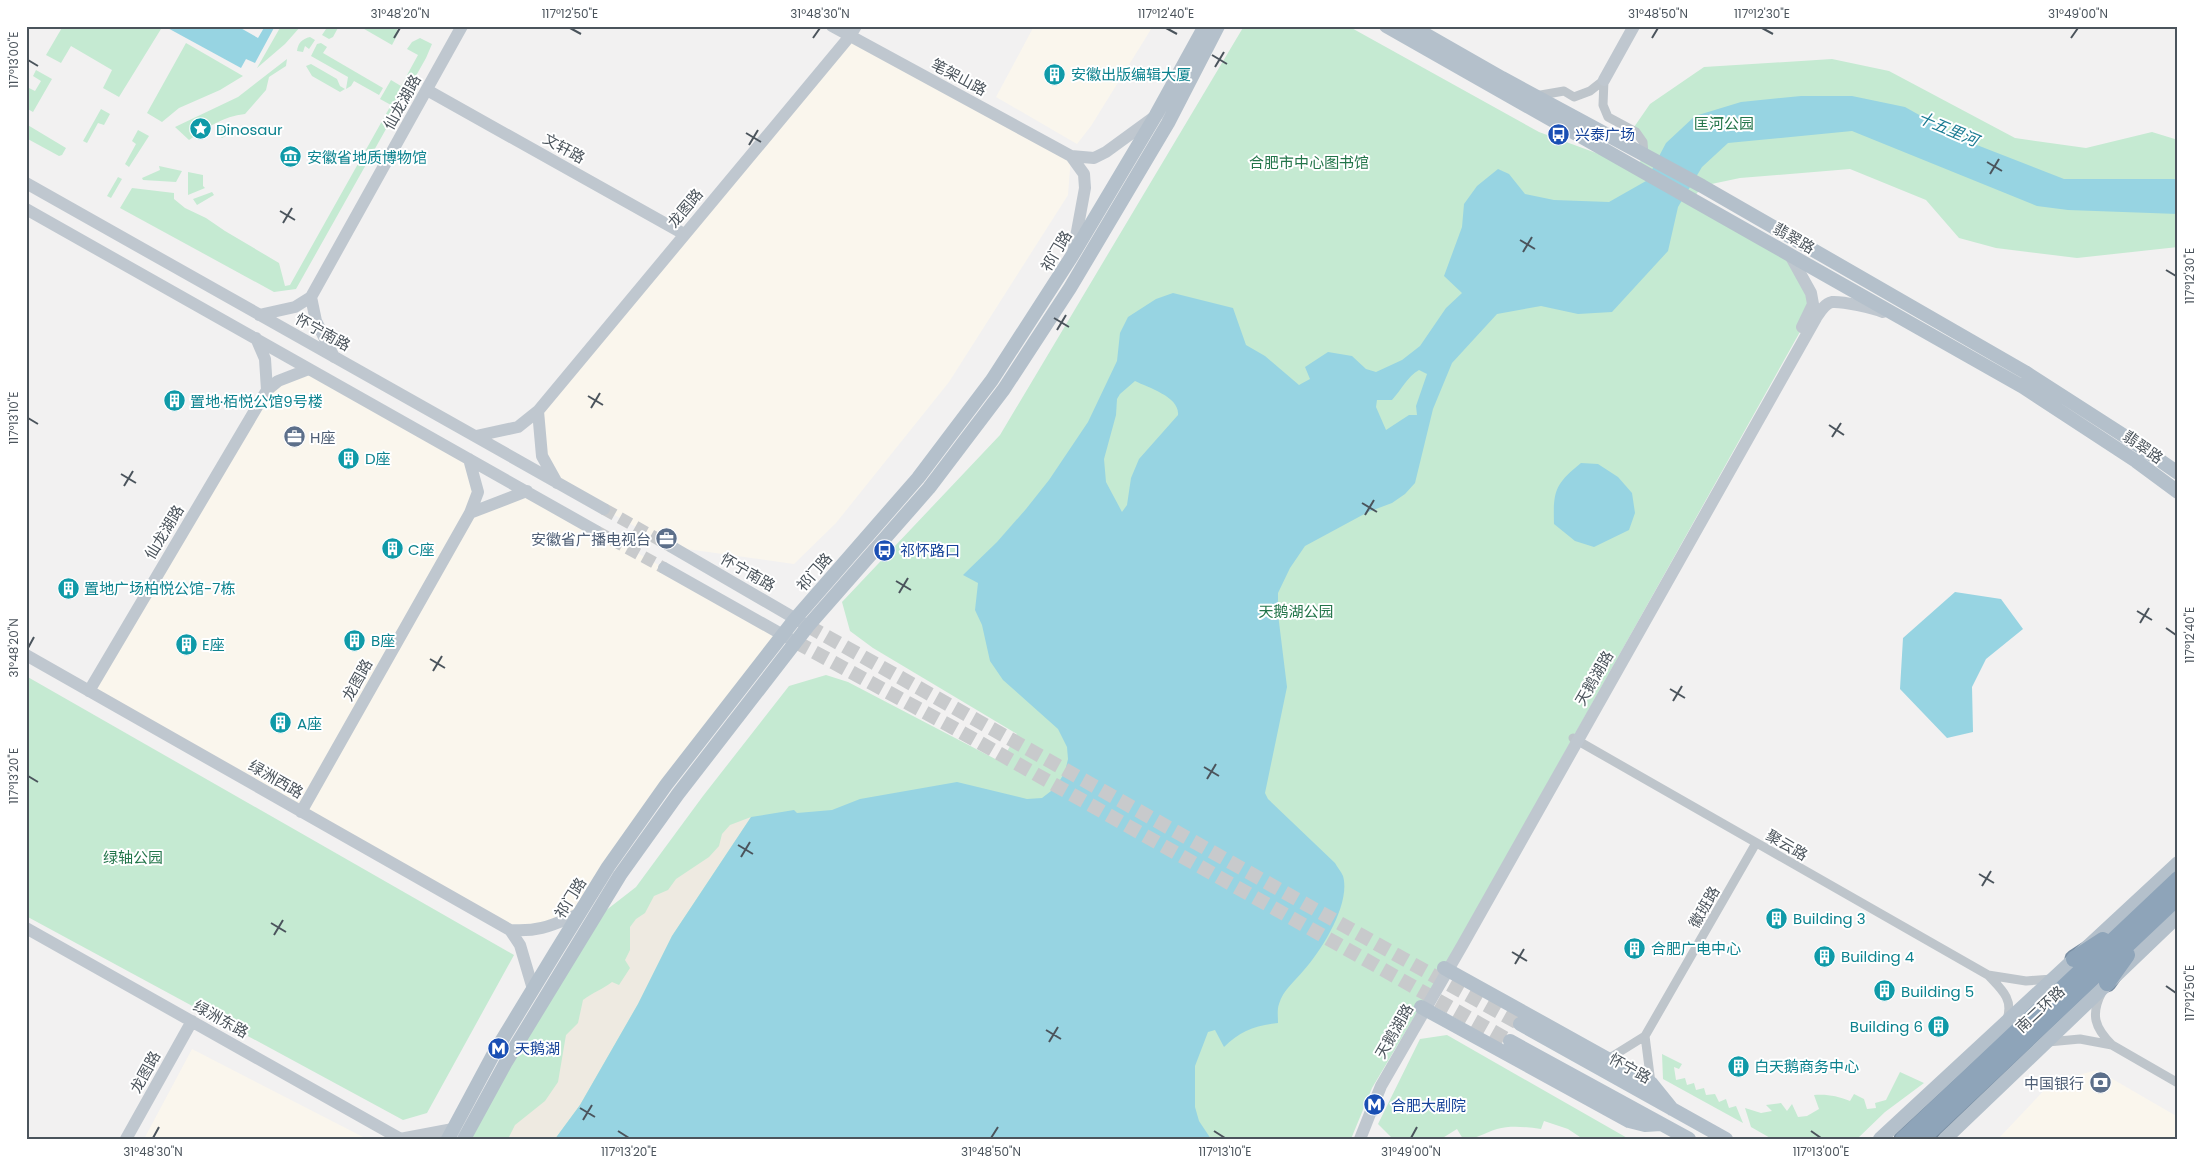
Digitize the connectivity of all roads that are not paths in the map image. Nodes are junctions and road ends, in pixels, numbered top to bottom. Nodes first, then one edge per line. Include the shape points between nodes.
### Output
1 (462, 26) edge
2 (832, 26) edge
3 (1205, 26) edge
4 (1218, 26) edge
5 (1386, 26) edge
6 (1411, 26) edge
7 (1634, 26) edge
8 (853, 31) edge
9 (1604, 80) junction
10 (428, 90) junction
11 (1536, 96) junction
12 (1520, 102) junction
13 (1156, 115) junction
14 (1644, 154) junction
15 (1071, 156) junction
16 (26, 183) edge
17 (26, 209) edge
18 (684, 234) junction
19 (1790, 255) junction
20 (1072, 256) junction
21 (311, 297) junction
22 (258, 315) junction
23 (1900, 317) junction
24 (256, 338) junction
25 (334, 358) junction
26 (309, 369) junction
27 (267, 390) junction
28 (538, 410) junction
29 (476, 436) junction
30 (469, 459) junction
31 (2178, 473) edge
32 (557, 483) junction
33 (527, 491) junction
34 (2178, 492) edge
35 (604, 508) tunnel mouth
36 (470, 513) junction
37 (596, 531) tunnel mouth
38 (672, 547) tunnel mouth
39 (664, 568) tunnel mouth
40 (795, 619) junction
41 (808, 626) junction
42 (783, 635) junction
43 (796, 642) junction
44 (26, 655) edge
45 (89, 691) junction
46 (1575, 739) junction
47 (301, 812) junction
48 (1756, 843) junction
49 (2178, 863) edge
50 (2178, 868) edge
51 (2178, 879) edge
52 (2178, 897) edge
53 (2178, 902) edge
54 (579, 914) junction
55 (2178, 916) edge
56 (2146, 918) junction
57 (26, 928) edge
58 (510, 930) junction
59 (2074, 959) junction
60 (1446, 969) junction
61 (1988, 975) junction
62 (2054, 978) junction
63 (2107, 983) junction
64 (533, 989) junction
65 (1423, 1008) junction
66 (192, 1021) junction
67 (2006, 1023) junction
68 (1520, 1024) tunnel mouth
69 (1646, 1036) junction
70 (1510, 1041) tunnel mouth
71 (2046, 1043) junction
72 (2112, 1045) junction
73 (1608, 1059) junction
74 (1651, 1083) junction
75 (2178, 1083) edge
76 (1672, 1109) junction
77 (1661, 1124) junction
78 (450, 1134) edge
79 (400, 1138) edge
80 (126, 1139) edge
81 (464, 1139) edge
82 (1351, 1139) edge
83 (1360, 1139) edge
84 (1689, 1139) edge
85 (1726, 1139) edge
86 (1880, 1139) edge
87 (1903, 1139) edge
88 (1922, 1139) edge
89 (1945, 1139) edge

1 - 10 street, 仙龙湖路
2 - 8 street, 笔架山路
3 - 13 main road, 祁门路
4 - 41 main road, 祁门路 via 1168,122 1085,264 1004,389 929,488
5 - 12 main road, 翡翠路
6 - 11 main road, 翡翠路
7 - 9 street
8 - 15 street, 笔架山路
8 - 18 street, 龙图路
9 - 11 street via 1590,91 1574,97 1564,91
9 - 14 street via 1603,104 1608,117 1636,132 1643,142
10 - 18 street, 文轩路
10 - 21 street, 仙龙湖路
11 - 12 street
11 - 14 main road, 翡翠路
12 - 19 main road, 翡翠路
13 - 15 street via 1094,158
13 - 20 main road, 祁门路
14 - 31 main road, 翡翠路 via 2025,372 2130,438
15 - 20 street via 1084,174 1085,188
16 - 22 street, 怀宁南路
17 - 24 street
18 - 28 street, 龙图路
19 - 23 main road, 翡翠路
19 - 46 street, 天鹅湖路 via 1811,293 1813,304
20 - 40 main road, 祁门路 via 992,380 918,478
21 - 22 street via 296,307
21 - 25 street via 316,320
22 - 25 street, 怀宁南路
23 - 34 main road, 翡翠路 via 2023,387
23 - 46 street, 天鹅湖路 via 1865,306 1832,302 1823,307
24 - 26 street
24 - 27 street via 265,359
25 - 29 street, 怀宁南路
26 - 27 street via 278,381
26 - 30 street
27 - 45 street, 仙龙湖路
28 - 29 street, 龙图路 via 518,427
28 - 32 street via 542,456
29 - 32 street, 怀宁南路
30 - 33 street
30 - 36 street, 龙图路 via 478,492
32 - 35 street, 怀宁南路
33 - 36 street
33 - 37 street
36 - 47 street, 龙图路
38 - 40 street, 怀宁南路
39 - 42 street
40 - 41 street, 怀宁南路
40 - 42 main road, 祁门路
41 - 43 main road, 祁门路
42 - 43 street
42 - 54 main road, 祁门路 via 666,785
43 - 81 main road, 祁门路 via 678,794 620,875 506,1062
44 - 45 street, 绿洲西路
45 - 47 street, 绿洲西路
46 - 48 street, 聚云路
46 - 60 street, 天鹅湖路
47 - 58 street, 绿洲西路
48 - 61 street, 聚云路
48 - 69 street, 徽班路
49 - 59 main road
50 - 56 highway
51 - 56 highway, 南二环路
52 - 56 highway, 南二环路
53 - 56 highway
54 - 58 street via 544,928
54 - 64 main road, 祁门路
55 - 63 main road
56 - 59 highway
56 - 63 highway
56 - 87 highway, 南二环路
56 - 88 highway, 南二环路
57 - 66 street, 绿洲东路
58 - 64 street via 520,945
59 - 62 main road
60 - 65 street, 天鹅湖路
60 - 73 main road
61 - 62 street, 聚云路 via 2026,982
61 - 67 street, 聚云路 via 2010,1003
62 - 67 main road
63 - 71 main road
63 - 72 street via 2098,1000 2095,1022 2098,1032
64 - 78 main road, 祁门路
65 - 77 main road via 1629,1121
65 - 82 street, 天鹅湖路 via 1372,1088
65 - 83 street, 天鹅湖路 via 1381,1086
66 - 79 street, 绿洲东路
66 - 80 street, 龙图路
67 - 86 main road
68 - 76 main road, 怀宁路
69 - 73 street, 徽班路
69 - 74 street
70 - 77 main road
71 - 72 street via 2080,1039
71 - 89 main road
72 - 75 street
73 - 74 main road
74 - 76 main road
76 - 85 main road, 怀宁路
77 - 84 main road
78 - 79 street

